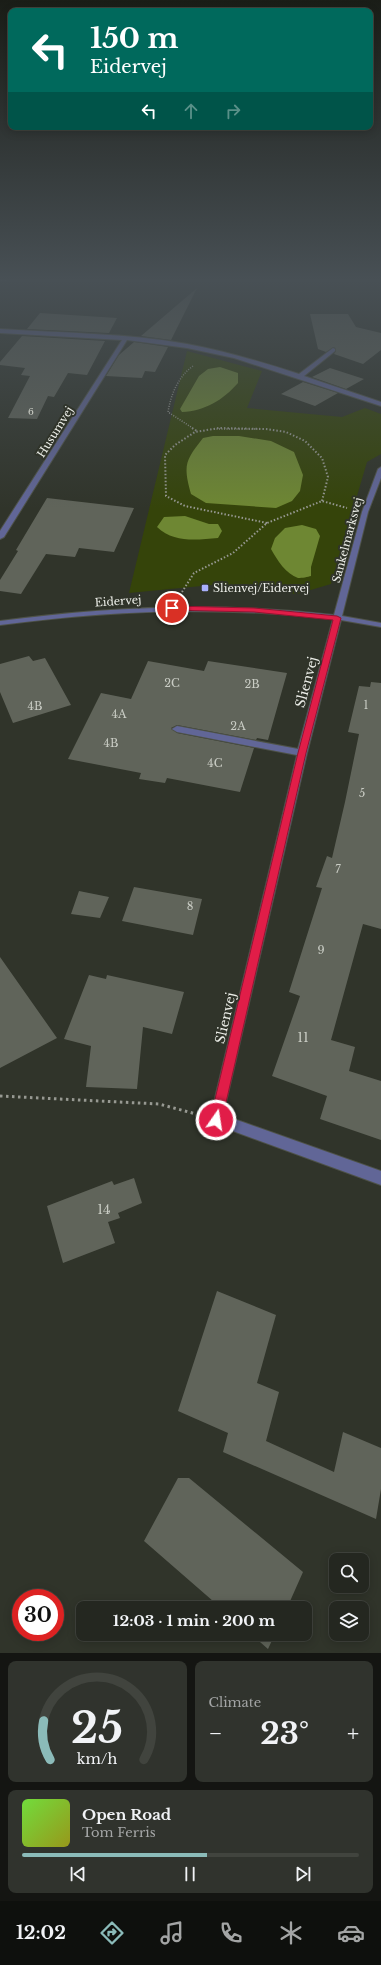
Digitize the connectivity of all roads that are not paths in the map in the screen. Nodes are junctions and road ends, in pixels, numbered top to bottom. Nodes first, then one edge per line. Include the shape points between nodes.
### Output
1 (115, 355) edge
2 (222, 355) edge
3 (327, 355) edge
4 (299, 377) junction
5 (381, 404) edge
6 (381, 469) edge
7 (0, 537) edge
8 (337, 618) junction
9 (0, 623) edge
10 (381, 625) edge
11 (176, 729) dead end
12 (302, 753) junction
13 (381, 1178) edge

1 - 7 street, Husumvej
2 - 4 street
3 - 4 street
4 - 5 street
6 - 8 street, Sankelmarksvej via 365,512
8 - 9 street, Eidervej via 254,610 172,608 62,615
8 - 10 street, Eidervej
8 - 12 street, Slienvej
11 - 12 street
12 - 13 street, Slienvej via 216,1120

